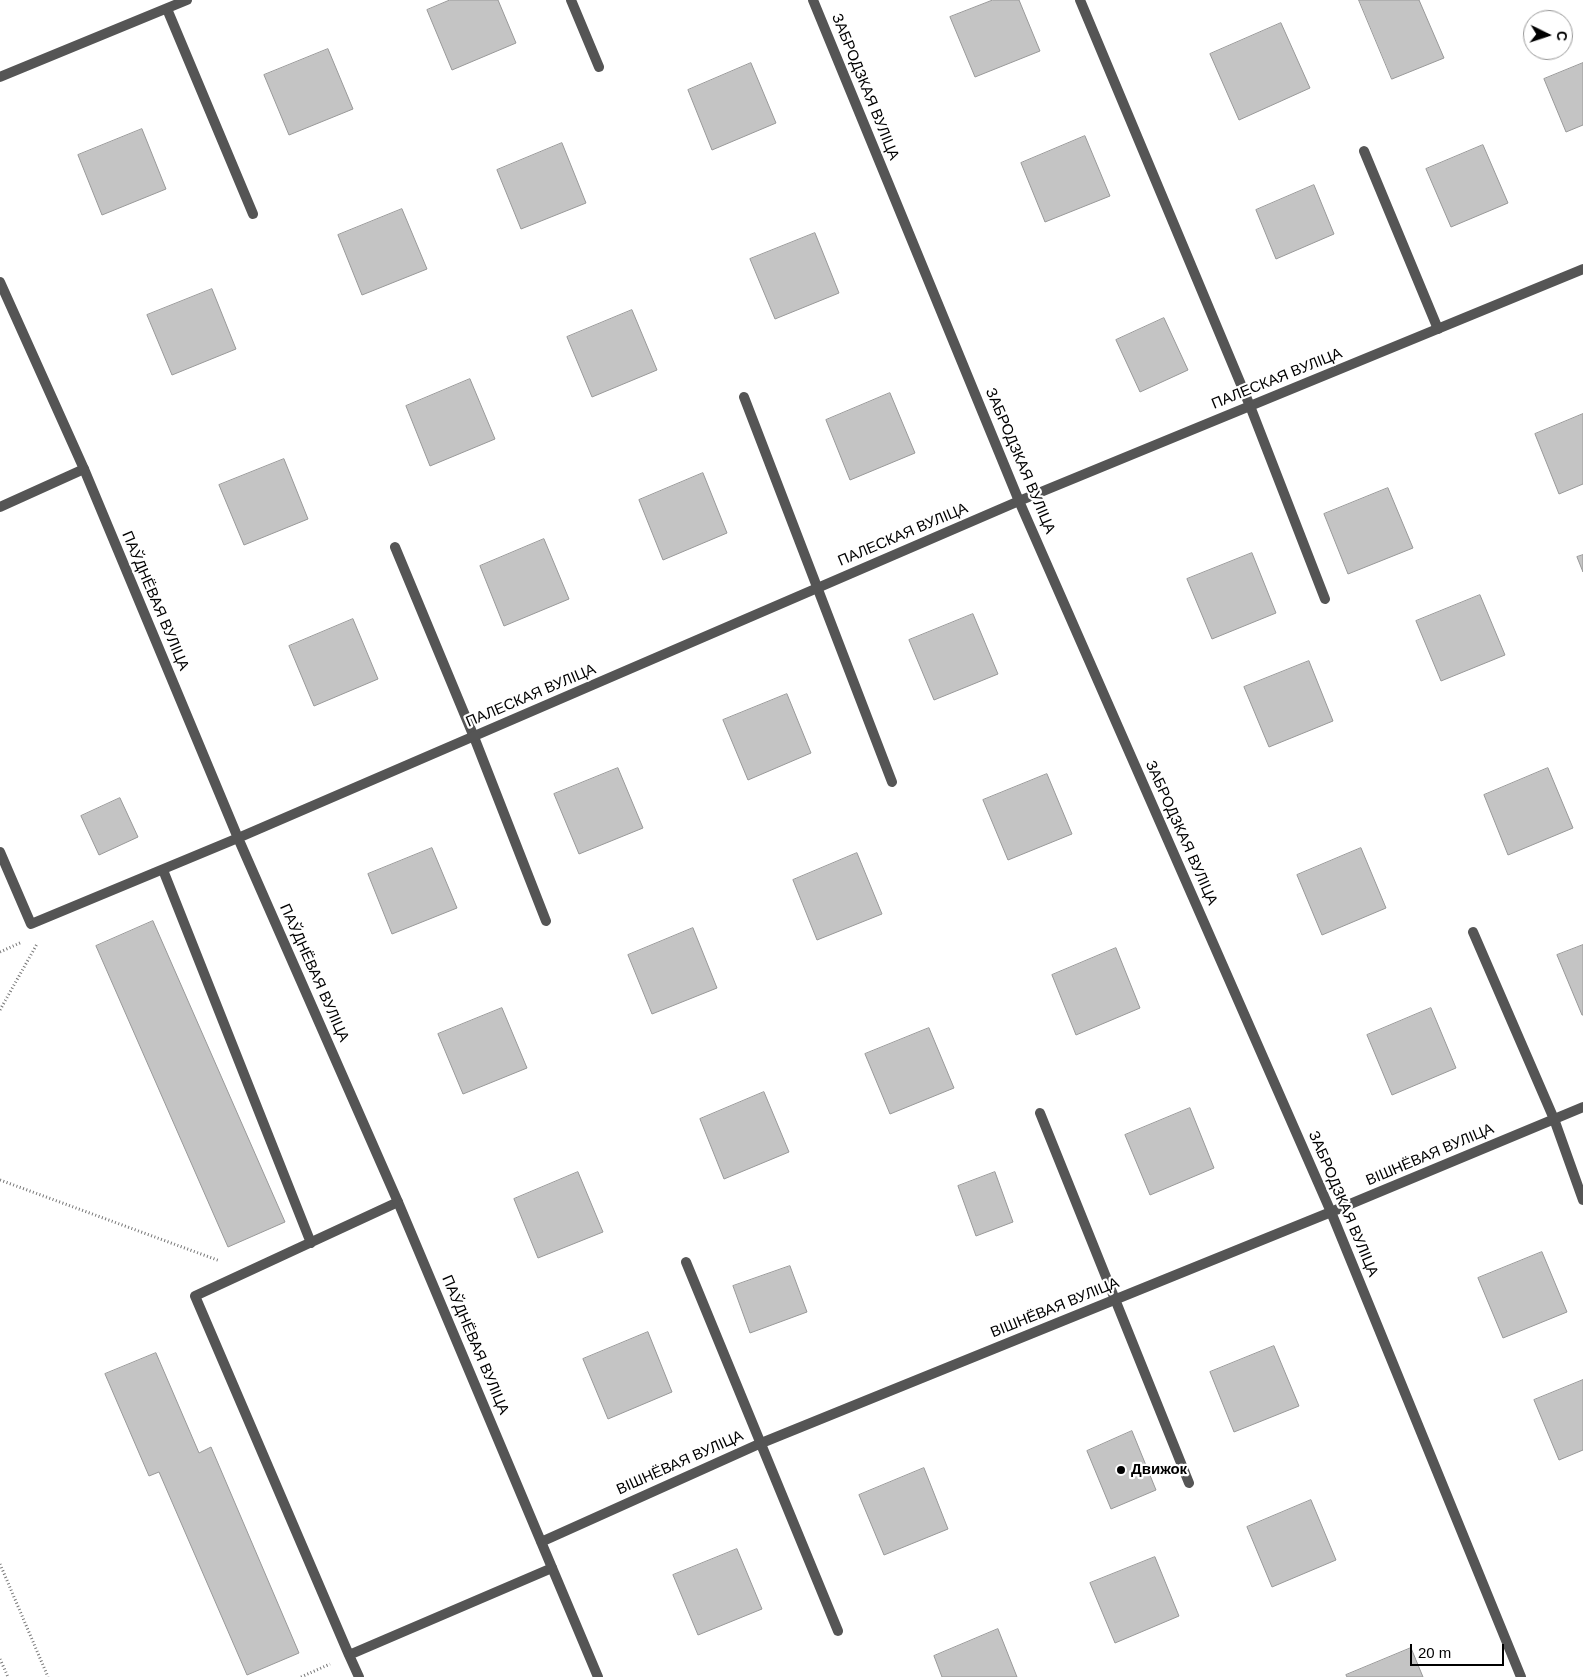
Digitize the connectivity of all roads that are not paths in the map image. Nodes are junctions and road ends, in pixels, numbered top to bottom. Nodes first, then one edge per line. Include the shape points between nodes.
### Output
1 (187, 0) edge
2 (572, 0) edge
3 (813, 0) edge
4 (1080, 0) edge
5 (167, 9) junction
6 (599, 67) dead end
7 (0, 77) edge
8 (1364, 151) dead end
9 (253, 214) dead end
10 (1583, 269) edge
11 (0, 282) edge
12 (1438, 329) junction
13 (744, 397) dead end
14 (1250, 406) junction
15 (84, 469) junction
16 (1019, 501) junction
17 (0, 507) edge
18 (395, 547) dead end
19 (818, 588) junction
20 (1324, 599) dead end
21 (474, 737) junction
22 (892, 782) dead end
23 (238, 838) junction
24 (0, 852) edge
25 (163, 870) junction
26 (546, 921) dead end
27 (1473, 932) dead end
28 (1583, 1107) edge
29 (1040, 1113) dead end
30 (1554, 1119) junction
31 (1583, 1200) edge
32 (398, 1202) junction
33 (1331, 1212) junction
34 (311, 1243) junction
35 (686, 1262) dead end
36 (1116, 1300) junction
37 (759, 1444) junction
38 (1189, 1483) dead end
39 (541, 1542) junction
40 (552, 1568) junction
41 (838, 1631) dead end
42 (349, 1655) junction
43 (359, 1677) edge
44 (598, 1677) edge
45 (1521, 1677) edge

1 - 5 street
2 - 6 street
3 - 16 street, ЗАБРОДЗКАЯ ВУЛІЦА
4 - 14 street
5 - 7 street
5 - 9 street
8 - 12 street
10 - 12 street, ПАЛЕСКАЯ ВУЛІЦА
11 - 15 street, ПАЎДНЁВАЯ ВУЛІЦА
12 - 14 street, ПАЛЕСКАЯ ВУЛІЦА
13 - 19 street
14 - 16 street, ПАЛЕСКАЯ ВУЛІЦА
14 - 20 street
15 - 17 street
15 - 23 street, ПАЎДНЁВАЯ ВУЛІЦА
16 - 19 street, ПАЛЕСКАЯ ВУЛІЦА
16 - 33 street, ЗАБРОДЗКАЯ ВУЛІЦА
18 - 21 street
19 - 21 street, ПАЛЕСКАЯ ВУЛІЦА
19 - 22 street
21 - 23 street, ПАЛЕСКАЯ ВУЛІЦА
21 - 26 street
23 - 25 street, ПАЛЕСКАЯ ВУЛІЦА
23 - 32 street, ПАЎДНЁВАЯ ВУЛІЦА
24 - 25 street, ПАЛЕСКАЯ ВУЛІЦА via 31,924
25 - 34 street
27 - 30 street
28 - 30 street, ВІШНЁВАЯ ВУЛІЦА
29 - 36 street
30 - 31 street
30 - 33 street, ВІШНЁВАЯ ВУЛІЦА
32 - 34 street
32 - 39 street, ПАЎДНЁВАЯ ВУЛІЦА
33 - 36 street, ВІШНЁВАЯ ВУЛІЦА
33 - 45 street, ЗАБРОДЗКАЯ ВУЛІЦА
34 - 42 street via 195,1296
35 - 37 street
36 - 37 street, ВІШНЁВАЯ ВУЛІЦА
36 - 38 street
37 - 39 street, ВІШНЁВАЯ ВУЛІЦА
37 - 41 street
39 - 40 street, ПАЎДНЁВАЯ ВУЛІЦА
40 - 42 street
40 - 44 street, ПАЎДНЁВАЯ ВУЛІЦА
42 - 43 street

